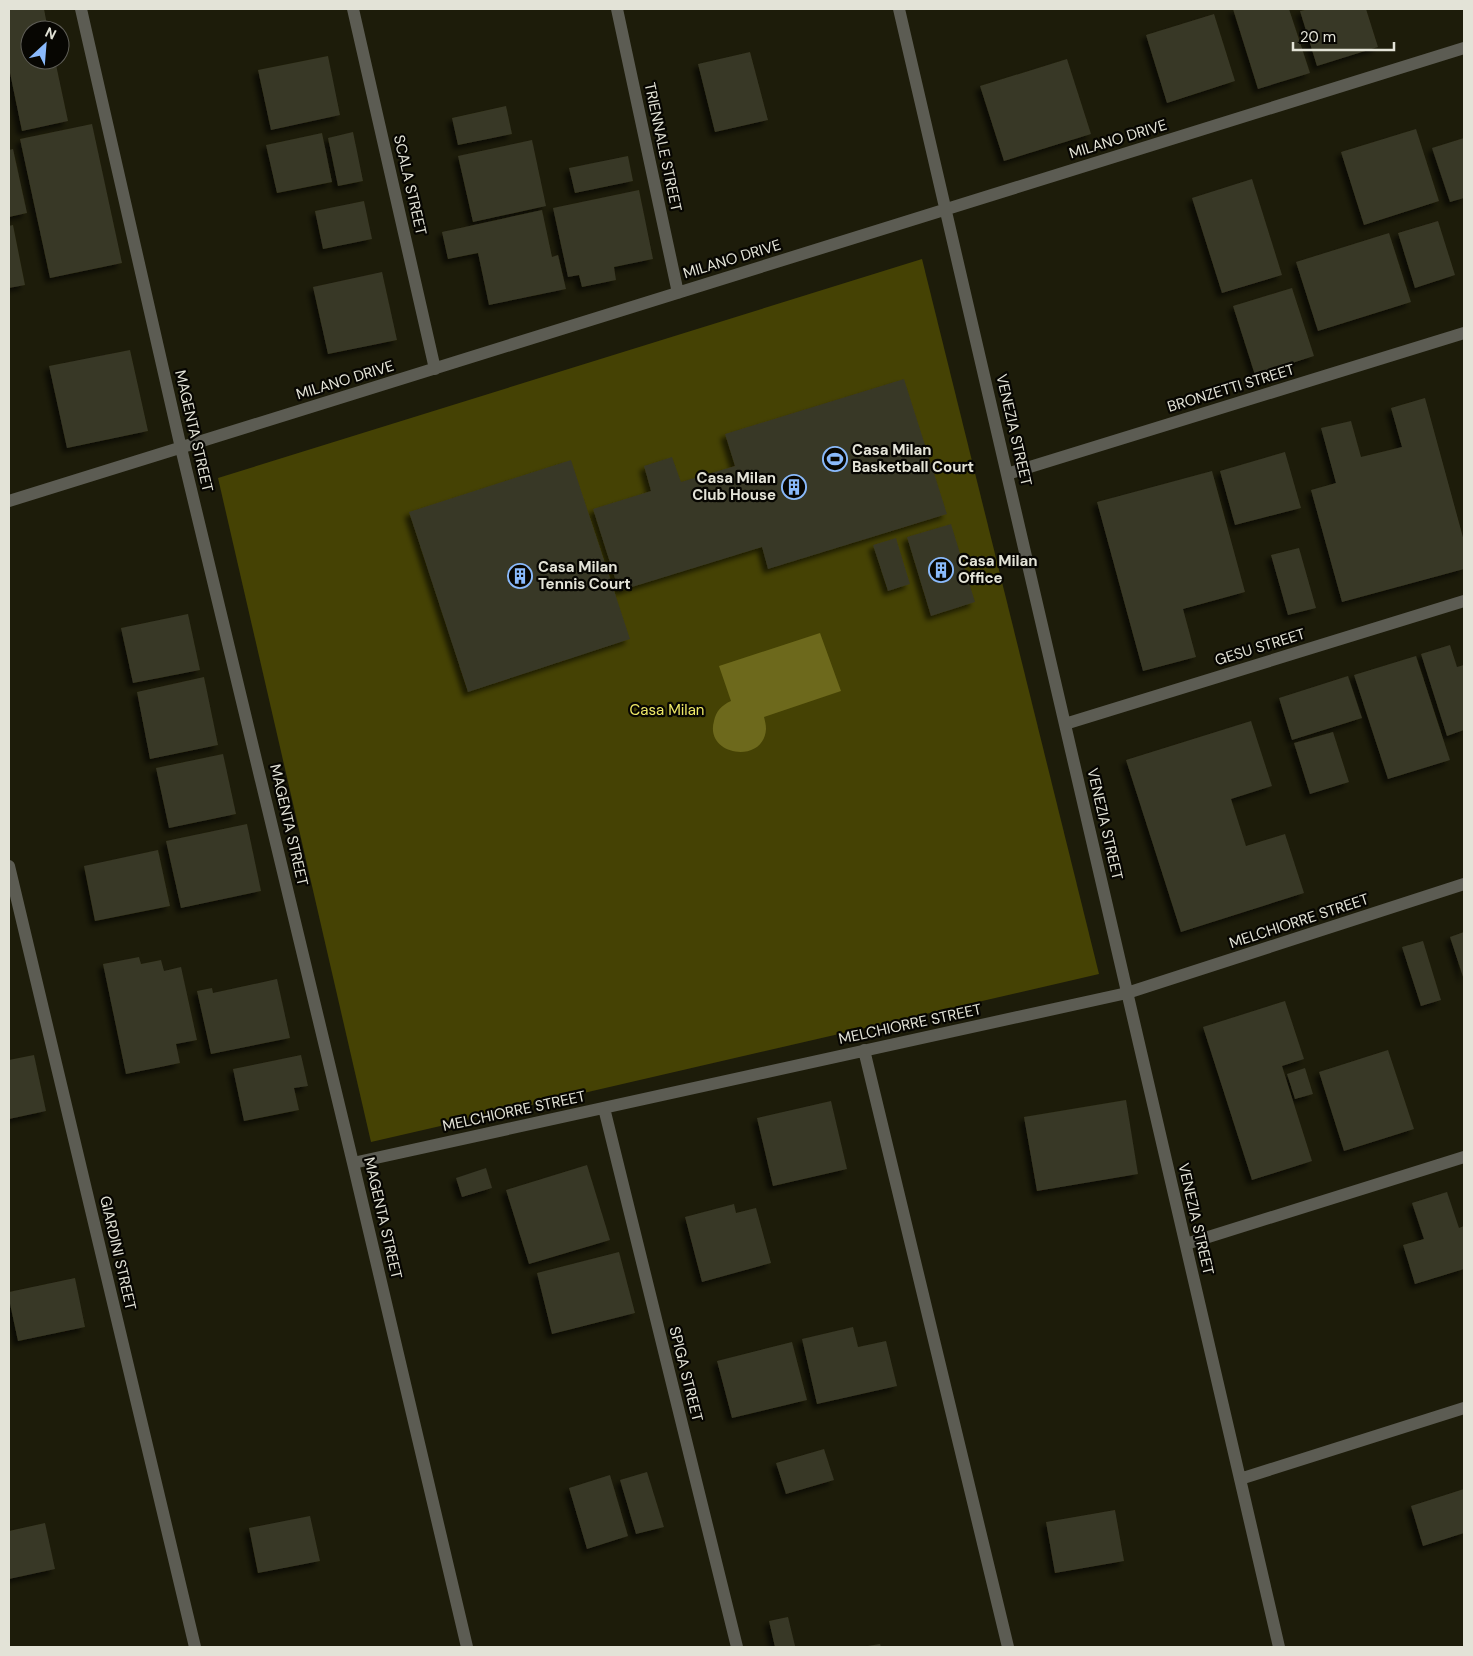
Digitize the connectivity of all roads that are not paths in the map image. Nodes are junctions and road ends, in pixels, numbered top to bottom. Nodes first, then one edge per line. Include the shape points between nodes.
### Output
1 (82, 9) edge
2 (353, 9) edge
3 (617, 9) edge
4 (899, 9) edge
5 (1464, 48) edge
6 (945, 210) junction
7 (678, 293) junction
8 (1464, 333) edge
9 (435, 368) junction
10 (181, 448) junction
11 (1008, 474) junction
12 (9, 501) edge
13 (1464, 600) edge
14 (1065, 724) junction
15 (9, 866) edge
16 (1464, 884) edge
17 (1127, 993) junction
18 (864, 1050) junction
19 (604, 1108) junction
20 (1464, 1157) edge
21 (353, 1163) junction
22 (1186, 1244) junction
23 (1464, 1408) edge
24 (1240, 1479) junction
25 (196, 1647) edge
26 (467, 1647) edge
27 (737, 1647) edge
28 (1008, 1647) edge
29 (1279, 1647) edge

1 - 10 street, MAGENTA STREET
2 - 9 street, SCALA STREET
3 - 7 street, TRIENNALE STREET
4 - 6 street, VENEZIA STREET
5 - 6 street, MILANO DRIVE
6 - 7 street, MILANO DRIVE
6 - 11 street, VENEZIA STREET
7 - 9 street, MILANO DRIVE
8 - 11 street, BRONZETTI STREET
9 - 10 street, MILANO DRIVE
10 - 12 street, MILANO DRIVE
10 - 21 street, MAGENTA STREET
11 - 14 street, VENEZIA STREET
13 - 14 street, GESU STREET
14 - 17 street, VENEZIA STREET
15 - 25 street, GIARDINI STREET
16 - 17 street, MELCHIORRE STREET
17 - 18 street, MELCHIORRE STREET
17 - 22 street, VENEZIA STREET
18 - 19 street, MELCHIORRE STREET
18 - 28 street
19 - 21 street, MELCHIORRE STREET
19 - 27 street, SPIGA STREET
20 - 22 street
21 - 26 street, MAGENTA STREET
22 - 24 street, VENEZIA STREET
23 - 24 street
24 - 29 street, VENEZIA STREET

